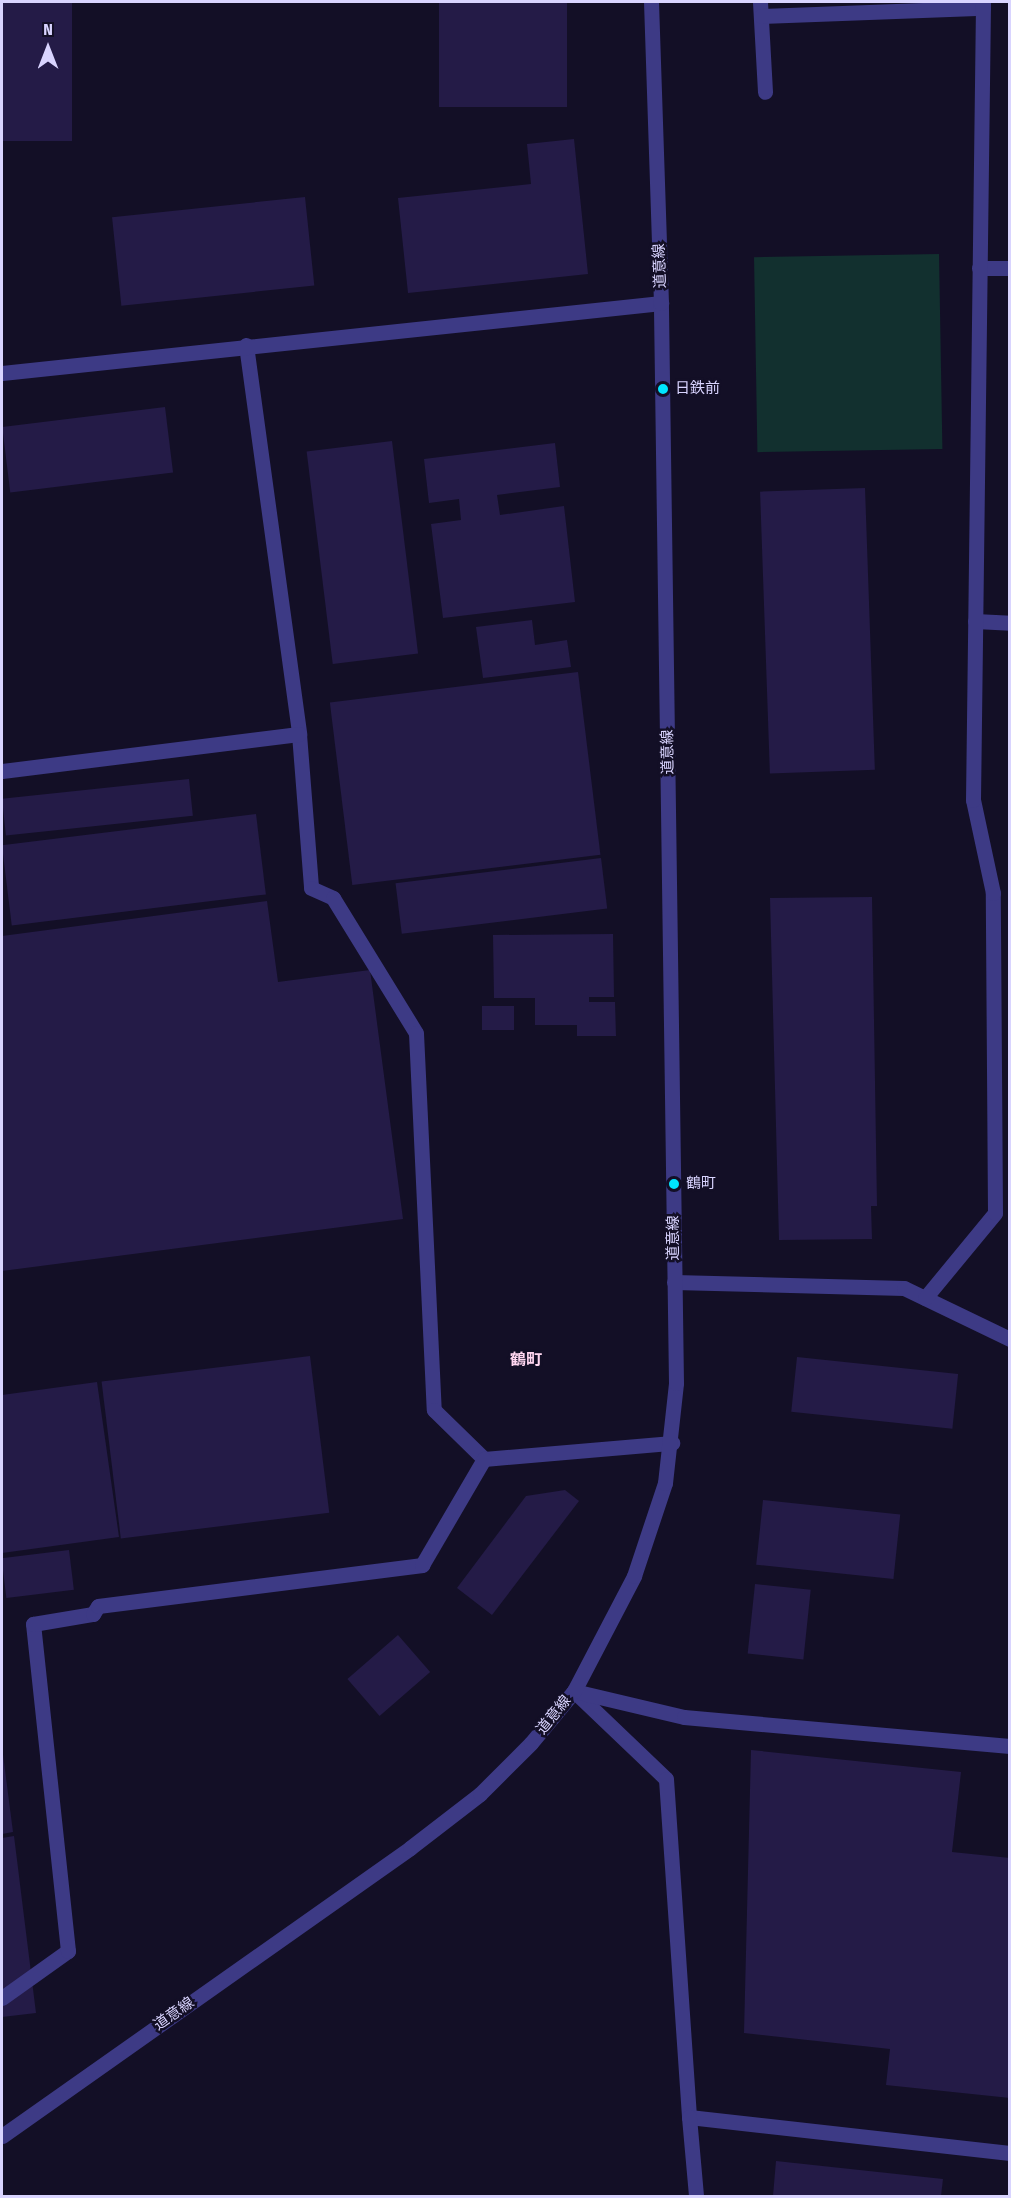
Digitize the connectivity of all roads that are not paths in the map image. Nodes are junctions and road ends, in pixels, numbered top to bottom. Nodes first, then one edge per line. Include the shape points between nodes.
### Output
1 (651, 2) edge
2 (983, 5) edge
3 (761, 9) edge
4 (765, 92) dead end
5 (979, 268) junction
6 (1010, 268) edge
7 (662, 303) junction
8 (246, 345) junction
9 (2, 373) edge
10 (975, 621) junction
11 (1010, 623) edge
12 (299, 734) junction
13 (2, 771) edge
14 (674, 1282) junction
15 (925, 1298) junction
16 (1010, 1339) edge
17 (672, 1443) junction
18 (484, 1459) junction
19 (574, 1690) junction
20 (1010, 1746) edge
21 (2, 1998) edge
22 (689, 2117) junction
23 (2, 2136) edge
24 (1010, 2153) edge
25 (696, 2196) edge

1 - 7 street, 道意線
2 - 3 street
2 - 5 street
3 - 4 street
5 - 6 street
5 - 10 street
7 - 8 street via 384,336
7 - 14 street, 道意線
8 - 9 street
8 - 12 street
10 - 11 street
10 - 15 street via 973,800 993,893 995,1213
12 - 13 street
12 - 18 street via 311,888 333,898 416,1033 434,1410
14 - 15 street via 904,1288
14 - 17 street, 道意線 via 676,1383
15 - 16 street
17 - 18 street
17 - 19 street, 道意線 via 665,1483 634,1576
18 - 21 street via 422,1565 98,1606 93,1614 33,1624 68,1951
19 - 20 street via 684,1717
19 - 22 street via 666,1779
19 - 23 street, 道意線 via 531,1743 480,1794 410,1848
22 - 24 street
22 - 25 street

